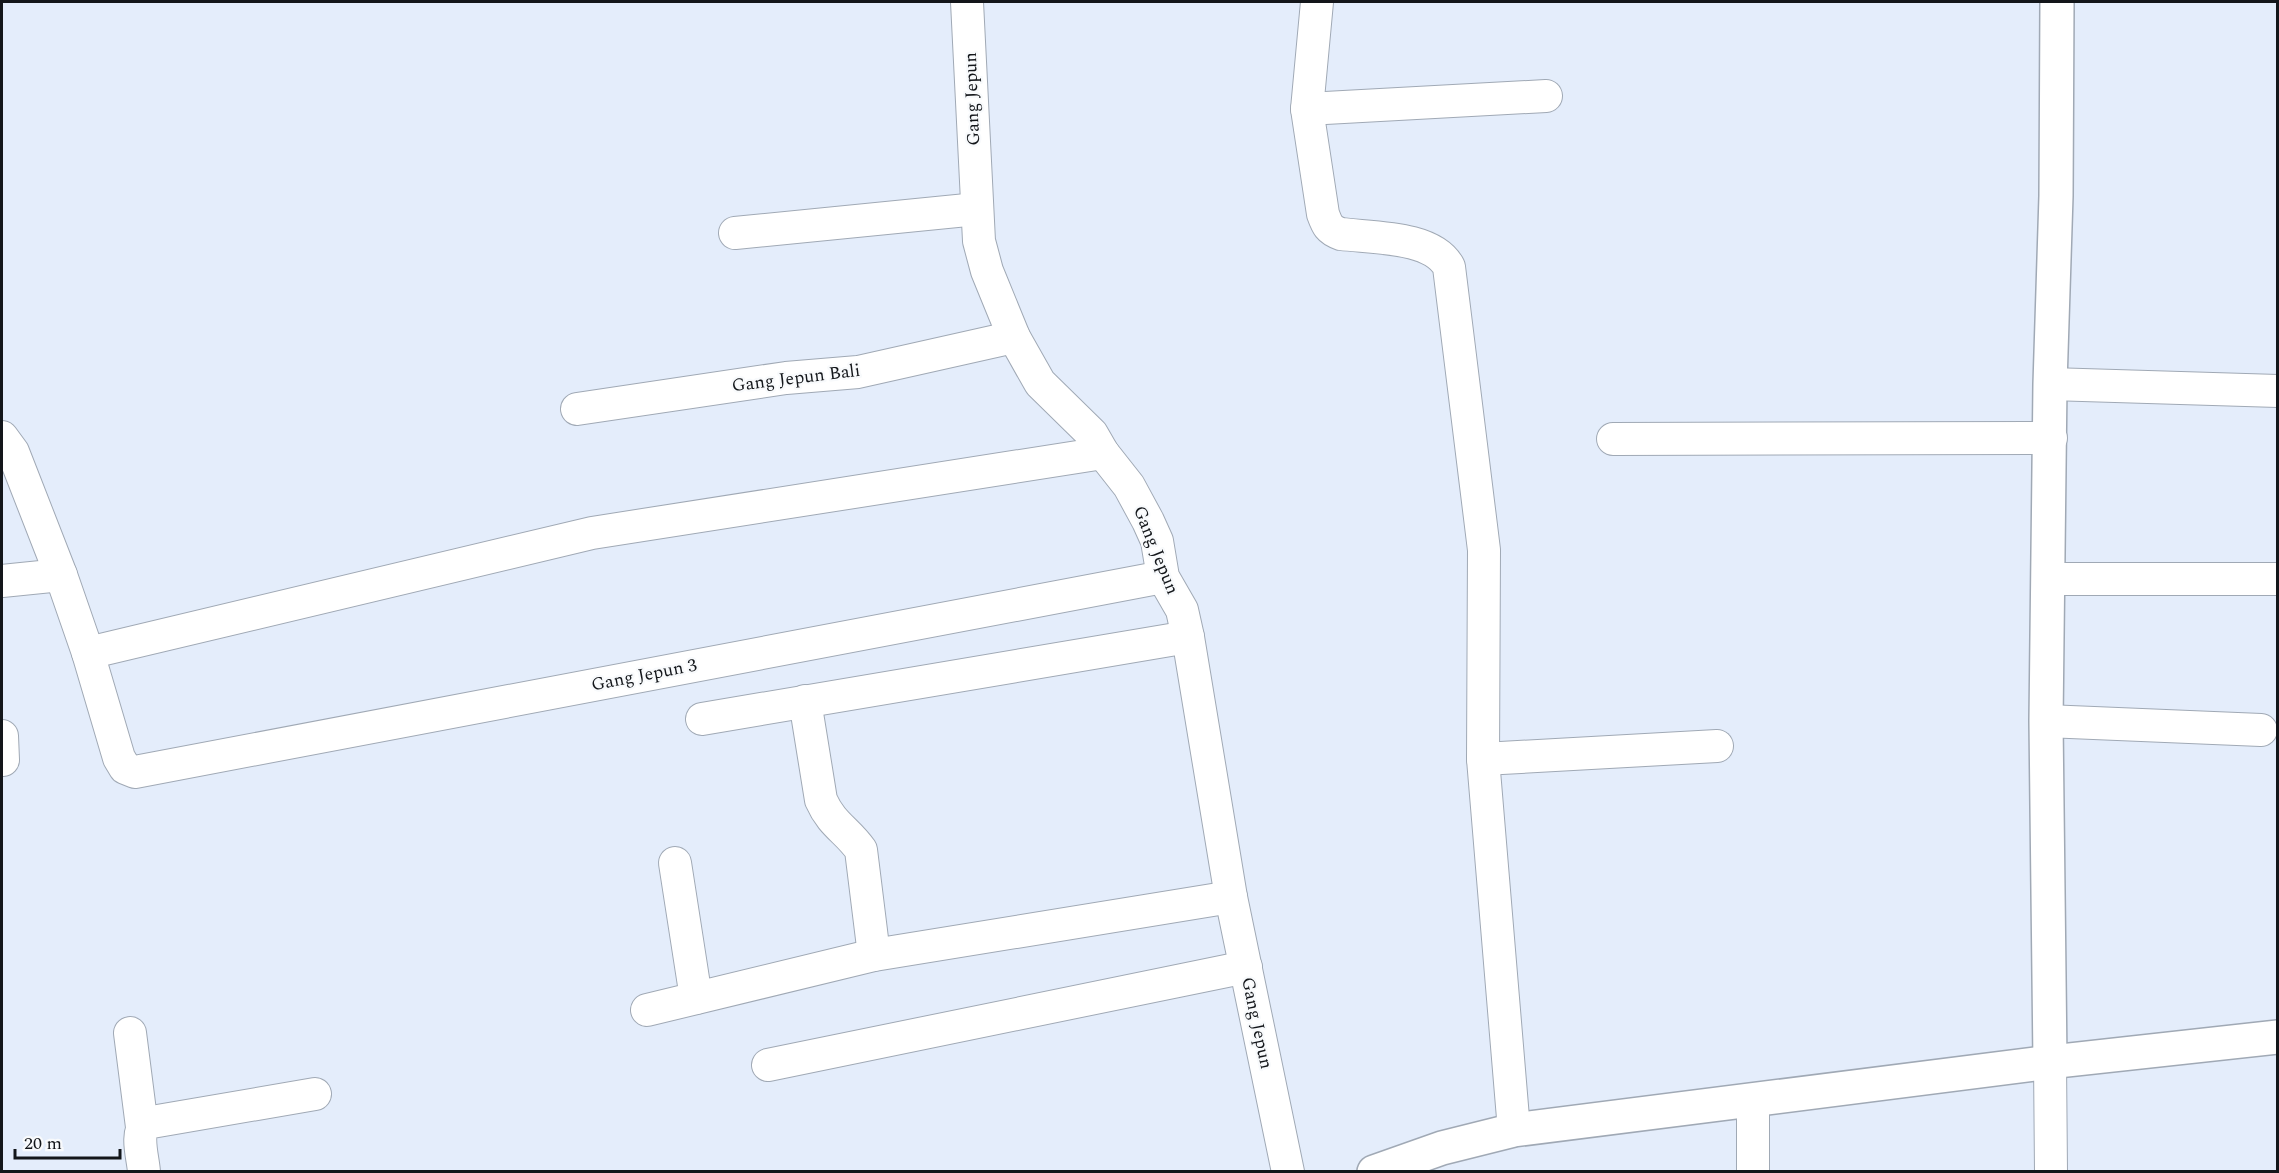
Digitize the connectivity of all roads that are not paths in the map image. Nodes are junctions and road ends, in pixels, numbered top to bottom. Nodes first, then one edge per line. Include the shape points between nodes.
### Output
1 (966, 2) edge
2 (1317, 2) edge
3 (2057, 2) edge
4 (1546, 96) dead end
5 (1307, 109) junction
6 (977, 209) junction
7 (735, 232) dead end
8 (1014, 337) junction
9 (2050, 384) junction
10 (2277, 391) edge
11 (577, 409) dead end
12 (2, 437) edge
13 (2051, 438) junction
14 (1613, 439) dead end
15 (1104, 453) junction
16 (61, 575) junction
17 (1163, 577) junction
18 (2048, 579) junction
19 (2277, 579) edge
20 (2, 581) edge
21 (1188, 637) junction
22 (88, 653) junction
23 (806, 701) junction
24 (702, 719) dead end
25 (2046, 721) junction
26 (2261, 730) dead end
27 (1717, 746) dead end
28 (1483, 759) junction
29 (675, 863) dead end
30 (1231, 897) junction
31 (874, 955) junction
32 (1246, 968) junction
33 (696, 998) junction
34 (647, 1010) dead end
35 (130, 1033) dead end
36 (2277, 1037) edge
37 (2050, 1062) junction
38 (768, 1065) dead end
39 (315, 1094) dead end
40 (1753, 1100) junction
41 (142, 1127) junction
42 (1514, 1130) junction
43 (144, 1172) edge
44 (1288, 1172) edge
45 (1374, 1172) edge
46 (1753, 1172) edge
47 (2051, 1172) edge

1 - 6 street, Gang Jepun
2 - 5 street
3 - 9 street
4 - 5 street
5 - 28 street via 1328,227 1341,234 1423,246 1444,257 1449,267 1484,550
6 - 7 street
6 - 8 street, Gang Jepun via 979,241 987,271
8 - 11 street, Gang Jepun Bali via 858,372 786,378
8 - 15 street, Gang Jepun via 1040,383 1092,434
9 - 10 street
9 - 13 street
12 - 16 street via 13,452
13 - 14 street
13 - 18 street
15 - 17 street, Gang Jepun via 1129,486 1148,521 1157,541
15 - 22 street via 592,533
16 - 20 street
16 - 22 street
17 - 21 street, Gang Jepun via 1182,610
17 - 22 street, Gang Jepun 3 via 135,772 125,768 119,758
18 - 19 street
18 - 25 street
21 - 23 street
21 - 30 street, Gang Jepun
23 - 24 street
23 - 31 street via 821,800 827,814 861,850
25 - 26 street
25 - 37 street
27 - 28 street
28 - 42 street
29 - 33 street
30 - 31 street
30 - 32 street, Gang Jepun
31 - 33 street
32 - 38 street
32 - 44 street, Gang Jepun
33 - 34 street
35 - 41 street
36 - 37 street
37 - 40 street
37 - 47 street
39 - 41 street
40 - 42 street
40 - 46 street
41 - 43 street
42 - 45 street via 1442,1148

